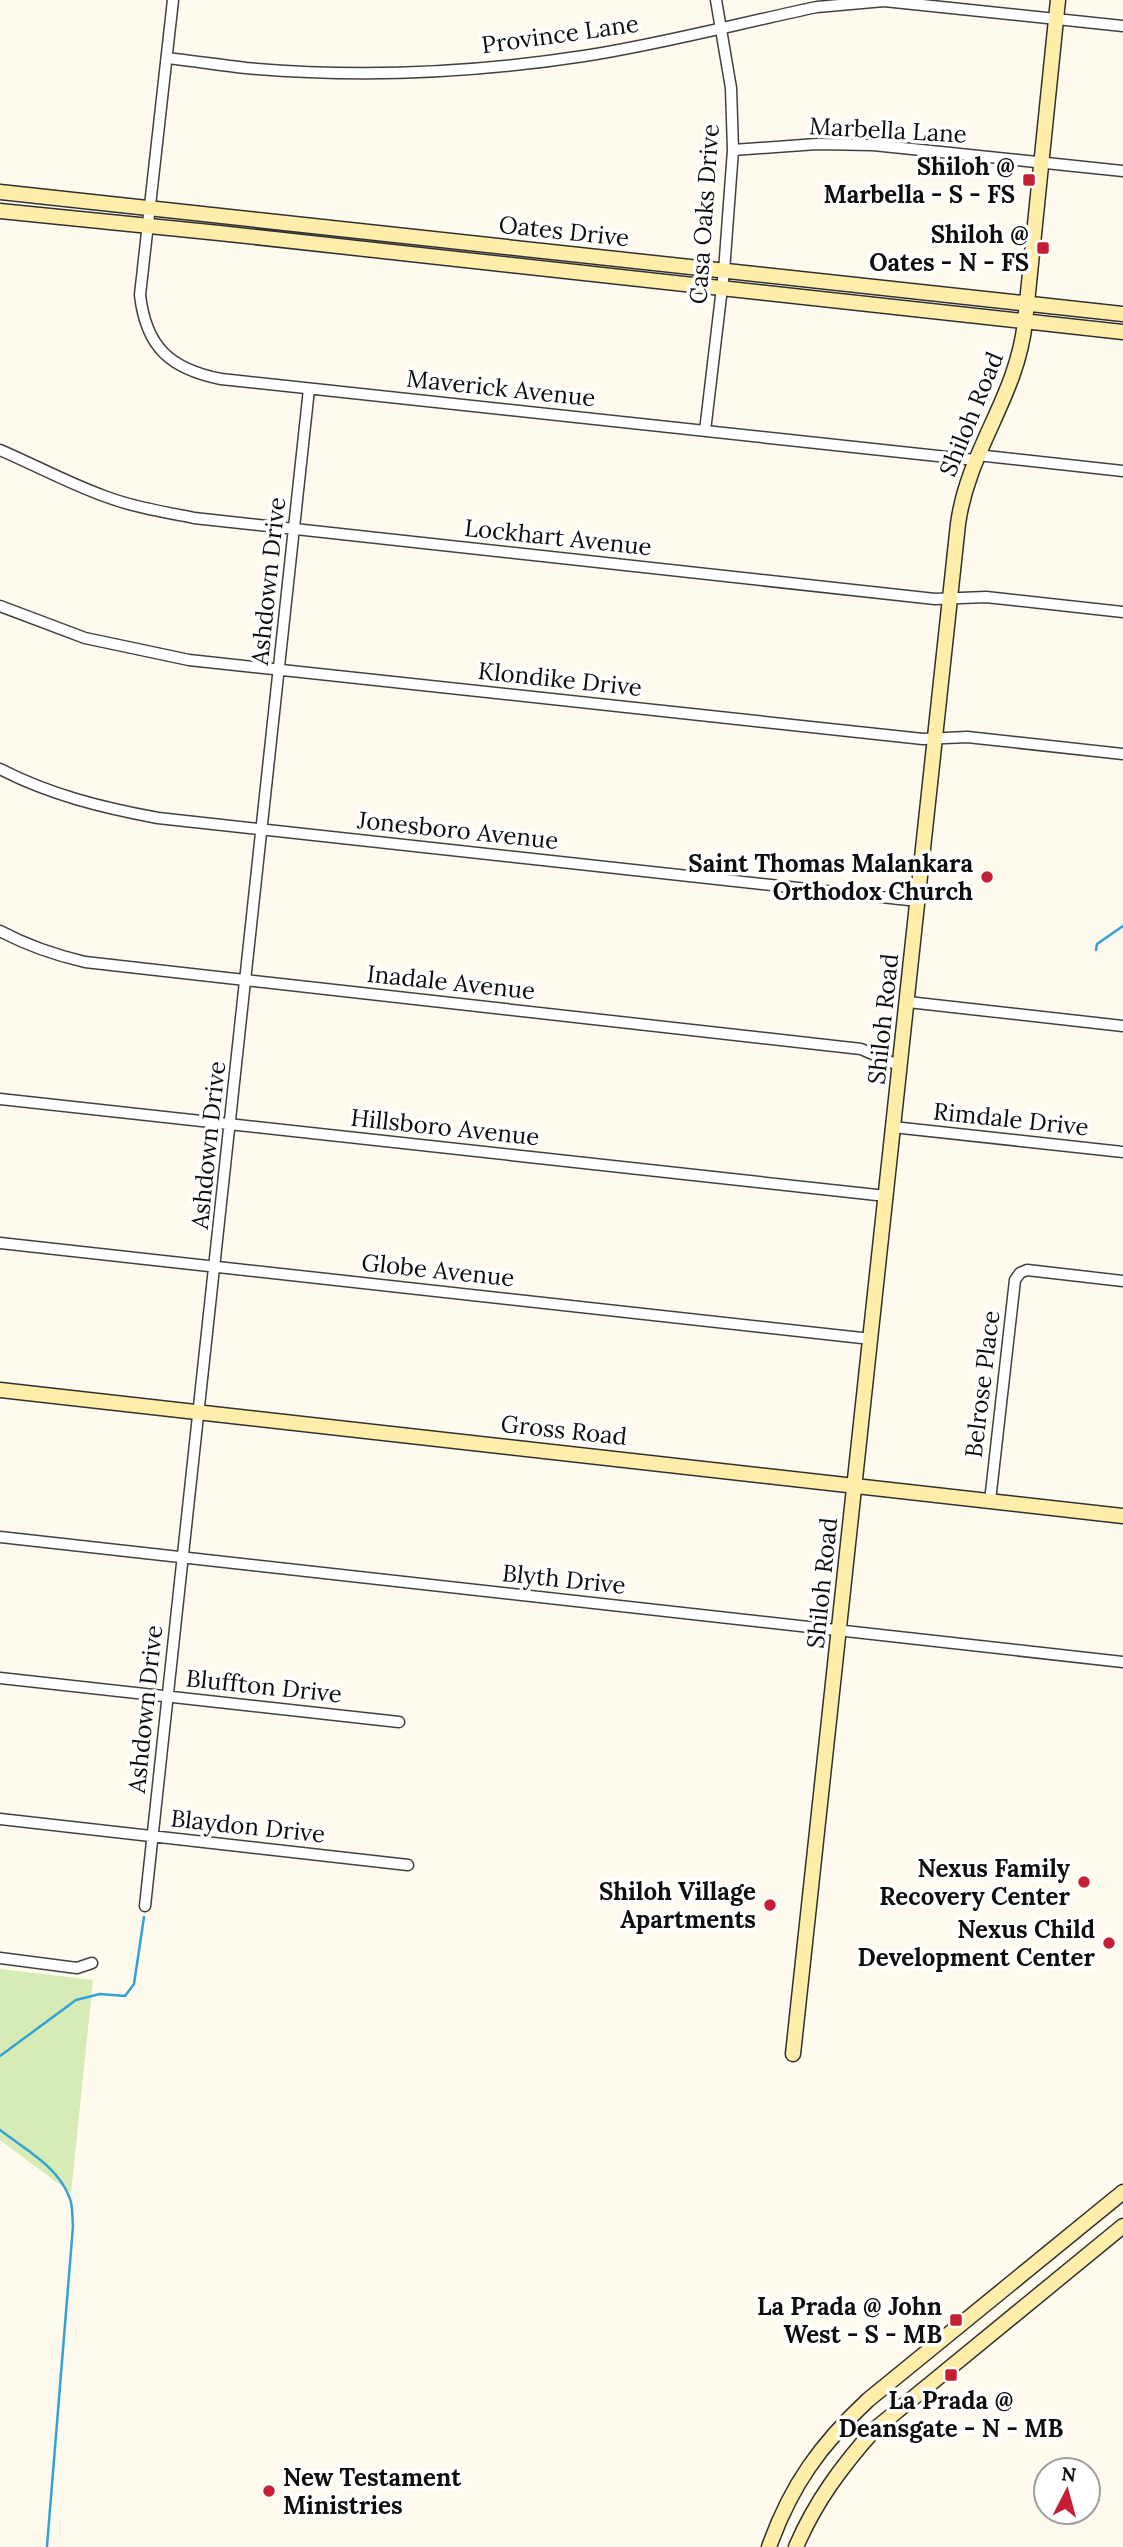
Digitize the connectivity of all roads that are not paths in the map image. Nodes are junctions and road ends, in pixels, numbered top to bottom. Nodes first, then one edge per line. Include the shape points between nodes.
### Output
1 (173, 0) edge
2 (716, 0) edge
3 (1058, 0) edge
4 (1056, 19) junction
5 (1123, 26) edge
6 (722, 27) junction
7 (167, 58) junction
8 (733, 150) junction
9 (1042, 162) junction
10 (1123, 171) edge
11 (0, 192) edge
12 (150, 209) junction
13 (0, 211) edge
14 (149, 225) junction
15 (724, 271) junction
16 (722, 287) junction
17 (1027, 303) junction
18 (1123, 314) edge
19 (1025, 322) junction
20 (1123, 332) edge
21 (309, 389) junction
22 (705, 430) junction
23 (0, 450) edge
24 (976, 457) junction
25 (1123, 471) edge
26 (295, 530) junction
27 (950, 599) junction
28 (0, 606) edge
29 (1123, 612) edge
30 (279, 669) junction
31 (935, 739) junction
32 (1123, 754) edge
33 (0, 768) edge
34 (262, 829) junction
35 (918, 901) junction
36 (0, 931) edge
37 (246, 981) junction
38 (908, 1002) junction
39 (1123, 1026) edge
40 (901, 1066) junction
41 (0, 1098) edge
42 (231, 1124) junction
43 (893, 1127) junction
44 (1123, 1152) edge
45 (886, 1196) junction
46 (0, 1243) edge
47 (216, 1267) junction
48 (1123, 1281) edge
49 (871, 1339) junction
50 (0, 1390) edge
51 (200, 1412) junction
52 (855, 1486) junction
53 (990, 1501) junction
54 (1123, 1516) edge
55 (0, 1537) edge
56 (183, 1557) junction
57 (839, 1631) junction
58 (1123, 1662) edge
59 (0, 1678) edge
60 (168, 1697) junction
61 (399, 1722) dead end
62 (0, 1819) edge
63 (152, 1836) junction
64 (408, 1865) dead end
65 (145, 1906) dead end
66 (0, 1958) edge
67 (92, 1963) dead end
68 (793, 2054) dead end
69 (1123, 2192) edge
70 (1123, 2226) edge
71 (913, 2363) junction
72 (929, 2384) junction
73 (769, 2547) edge
74 (796, 2547) edge

1 - 7 street, Maverick Avenue
2 - 6 street, Casa Oaks Drive
3 - 4 main road, Shiloh Road
4 - 5 street, Province Lane
4 - 6 street, Province Lane via 884,1 817,7
4 - 9 main road, Shiloh Road
6 - 7 street, Province Lane via 585,56 433,71 247,68
6 - 8 street, Casa Oaks Drive via 731,88
7 - 12 street, Maverick Avenue
8 - 9 street, Marbella Lane via 873,145
8 - 15 street, Casa Oaks Drive
9 - 10 street, Marbella Lane
9 - 17 main road, Shiloh Road
11 - 12 main road, Oates Drive
12 - 14 street, Maverick Avenue
12 - 15 main road, Oates Drive
13 - 14 main road, Oates Drive
14 - 16 main road, Oates Drive
14 - 21 street, Maverick Avenue via 140,295 142,315 168,359 200,375
15 - 16 street, Casa Oaks Drive
15 - 17 main road, Oates Drive
16 - 19 main road, Oates Drive
16 - 22 street, Casa Oaks Drive
17 - 18 main road, Oates Drive
17 - 19 main road, Shiloh Road
19 - 20 main road, Oates Drive
19 - 24 main road, Shiloh Road via 1018,363
21 - 22 street, Maverick Avenue
21 - 26 street, Ashdown Drive
22 - 24 street, Maverick Avenue
23 - 26 street, Lockhart Avenue via 105,497 144,508
24 - 25 street, Maverick Avenue
24 - 27 main road, Shiloh Road via 961,503
26 - 27 street, Lockhart Avenue
26 - 30 street, Ashdown Drive
27 - 29 street, Lockhart Avenue via 986,597
27 - 31 main road, Shiloh Road
28 - 30 street, Klondike Drive via 128,649
30 - 31 street, Klondike Drive
30 - 34 street, Ashdown Drive
31 - 32 street, Klondike Drive via 967,737
31 - 35 main road, Shiloh Road
33 - 34 street, Jonesboro Avenue via 104,808
34 - 35 street, Jonesboro Avenue
34 - 37 street, Ashdown Drive
35 - 38 main road, Shiloh Road
36 - 37 street, Inadale Avenue via 52,955 85,962
37 - 40 street, Inadale Avenue via 861,1049
37 - 42 street, Ashdown Drive
38 - 39 street
38 - 40 main road, Shiloh Road
40 - 43 main road, Shiloh Road
41 - 42 street, Hillsboro Avenue
42 - 45 street, Hillsboro Avenue
42 - 47 street, Ashdown Drive
43 - 44 street, Rimdale Drive
43 - 45 main road, Shiloh Road
45 - 49 main road, Shiloh Road
46 - 47 street, Globe Avenue
47 - 49 street, Globe Avenue
47 - 51 street, Ashdown Drive
48 - 53 street, Belrose Place via 1027,1270 1015,1280
49 - 52 main road, Shiloh Road
50 - 51 main road, Gross Road
51 - 52 main road, Gross Road
51 - 56 street, Ashdown Drive
52 - 53 main road, Gross Road
52 - 57 main road, Shiloh Road
53 - 54 main road, Gross Road
55 - 56 street, Blyth Drive
56 - 57 street, Blyth Drive
56 - 60 street, Ashdown Drive
57 - 58 street, Blyth Drive
57 - 68 main road, Shiloh Road
59 - 60 street, Bluffton Drive
60 - 61 street, Bluffton Drive
60 - 63 street, Ashdown Drive
62 - 63 street, Blaydon Drive
63 - 64 street, Blaydon Drive
63 - 65 street, Ashdown Drive
66 - 67 street via 77,1968
69 - 71 main road
70 - 72 main road
71 - 72 main road
71 - 73 main road via 821,2448 788,2501
72 - 74 main road via 874,2430 848,2459 822,2495

